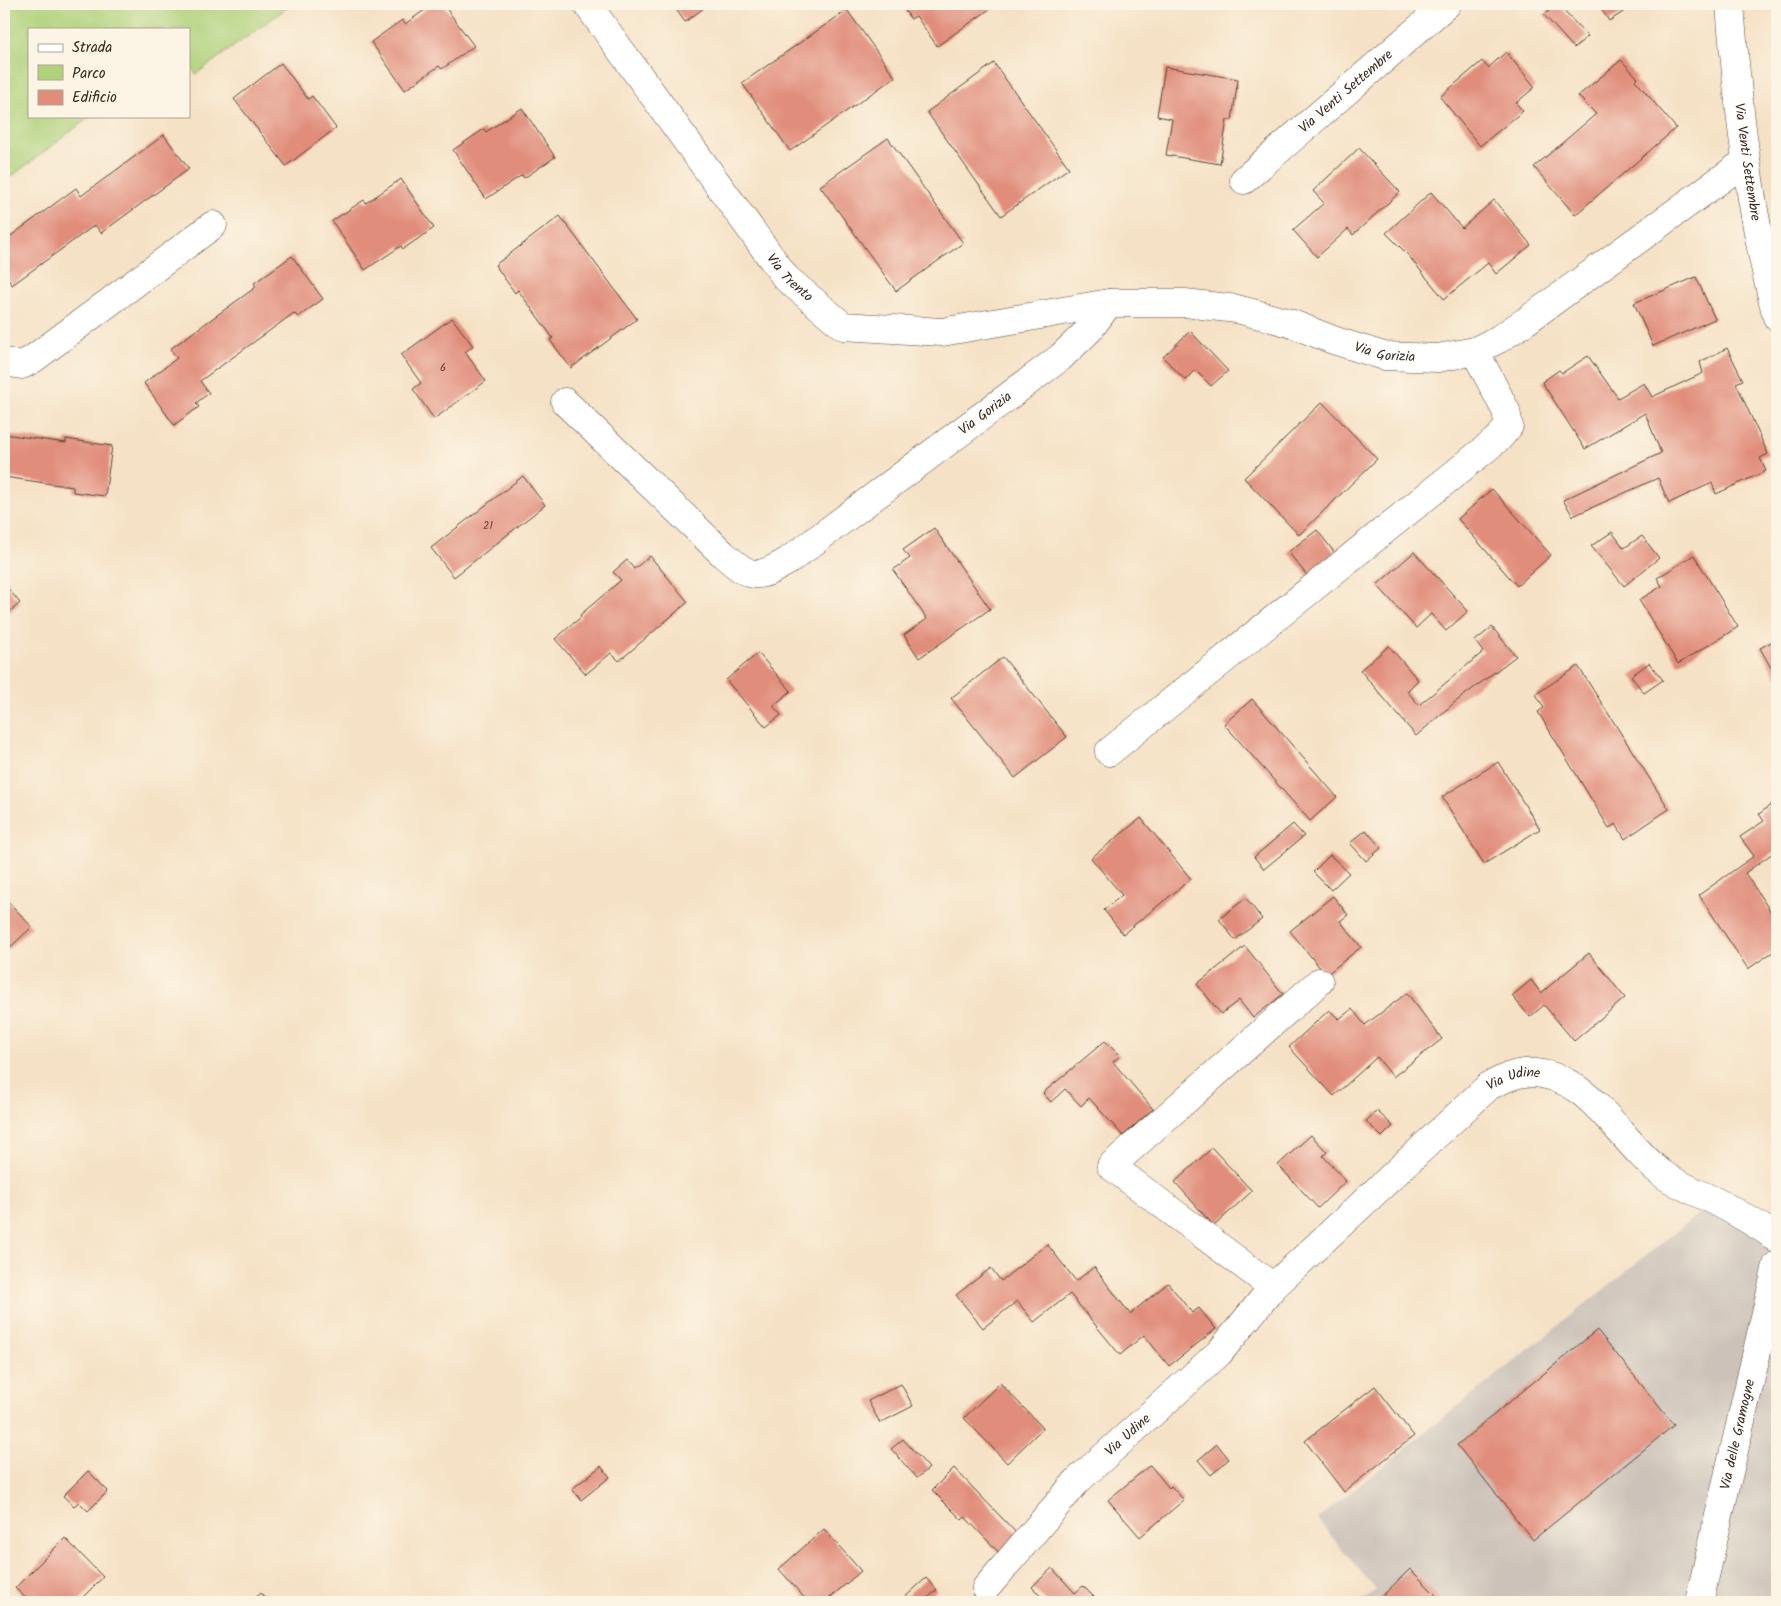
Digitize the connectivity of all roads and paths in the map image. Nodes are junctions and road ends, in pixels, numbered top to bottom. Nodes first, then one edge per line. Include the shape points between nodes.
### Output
1 (587, 4) edge
2 (1447, 4) edge
3 (1730, 4) edge
4 (1746, 161) junction
5 (1244, 180) dead end
6 (213, 225) dead end
7 (1109, 303) junction
8 (1777, 317) edge
9 (1475, 351) junction
10 (4, 362) edge
11 (565, 402) dead end
12 (1109, 752) dead end
13 (1320, 982) dead end
14 (1777, 1238) edge
15 (1777, 1265) edge
16 (1273, 1287) junction
17 (986, 1588) dead end
18 (1699, 1602) edge

1 - 7 street, Via Trento via 786,278 843,326 942,332
2 - 5 street, Via Venti Settembre
3 - 4 street, Via Venti Settembre
4 - 8 street, Via Venti Settembre via 1767,280
4 - 9 street, Via Gorizia via 1526,321
6 - 10 street via 32,359 22,365
7 - 9 street, Via Gorizia via 1185,303 1237,309 1290,323 1384,356 1438,358
7 - 11 street, Via Gorizia via 1089,330 1061,357 788,561 770,572 756,575 738,567 723,554
9 - 12 street via 1506,411 1508,426 1499,438
13 - 16 street via 1111,1166
14 - 16 street, Via Udine via 1747,1218 1663,1174 1578,1090 1545,1075 1524,1073 1488,1086
15 - 18 street, Via delle Gramogne
16 - 17 street, Via Udine via 1219,1353 1078,1480

